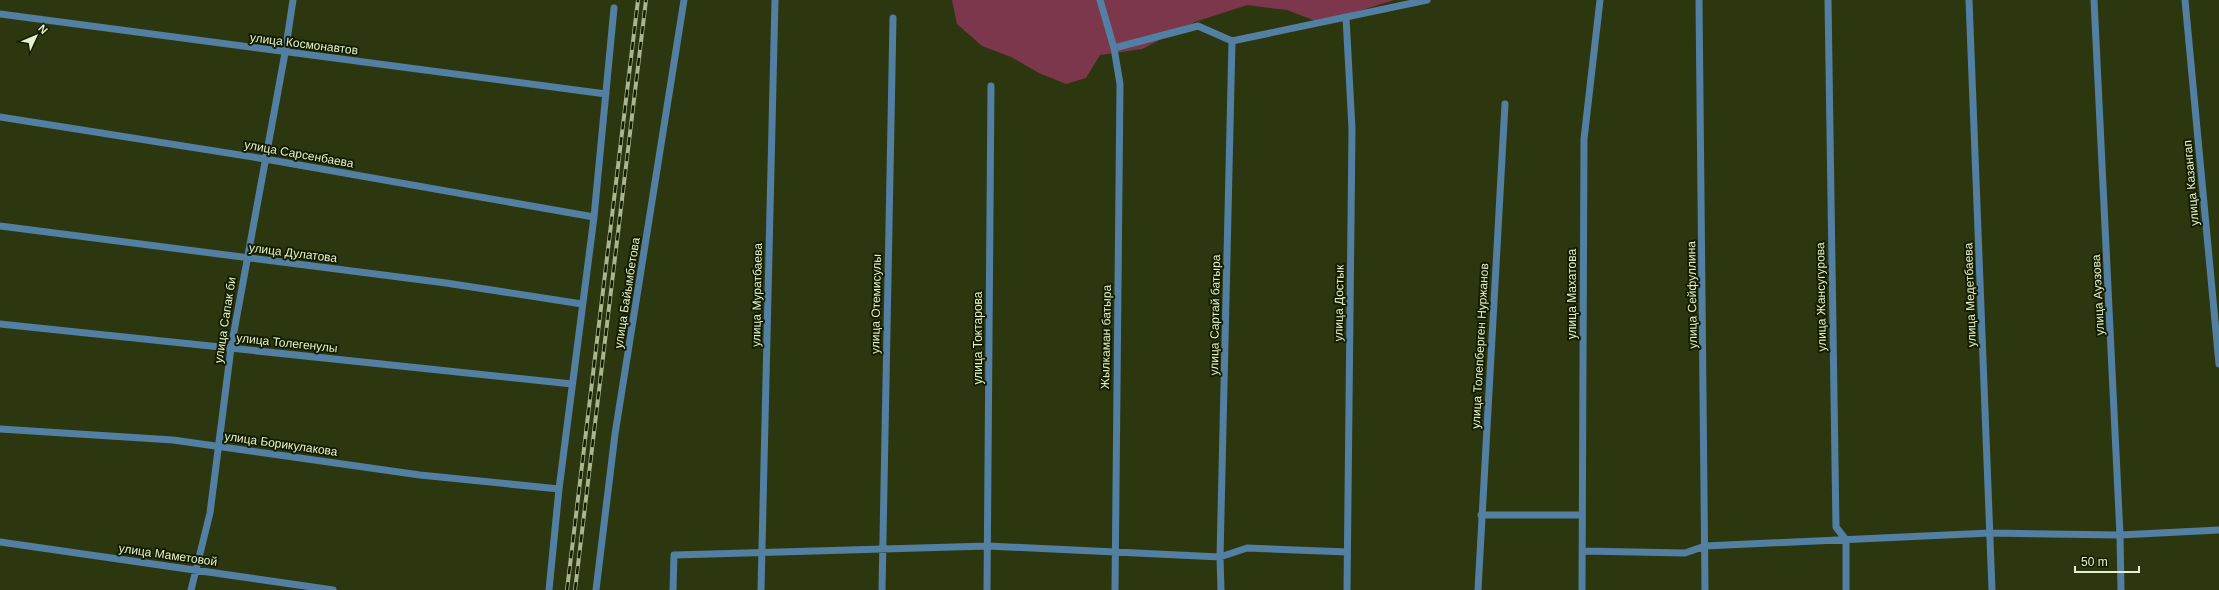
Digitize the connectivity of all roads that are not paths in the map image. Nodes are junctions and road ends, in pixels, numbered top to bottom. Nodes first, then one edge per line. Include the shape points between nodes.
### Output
1 (293, 0) edge
2 (684, 0) edge
3 (775, 0) edge
4 (1100, 0) edge
5 (1427, 0) edge
6 (1600, 0) edge
7 (1699, 0) edge
8 (1828, 0) edge
9 (1969, 0) edge
10 (2094, 0) edge
11 (2185, 0) edge
12 (614, 8) dead end
13 (0, 14) edge
14 (1346, 17) junction
15 (892, 18) dead end
16 (1232, 41) junction
17 (1114, 48) junction
18 (285, 53) junction
19 (991, 86) dead end
20 (606, 94) junction
21 (1505, 104) dead end
22 (0, 117) edge
23 (265, 159) junction
24 (594, 217) junction
25 (0, 226) edge
26 (246, 258) junction
27 (582, 304) junction
28 (0, 324) edge
29 (231, 348) junction
30 (2219, 364) edge
31 (572, 384) junction
32 (0, 429) edge
33 (220, 446) junction
34 (559, 490) junction
35 (1481, 514) junction
36 (1582, 515) junction
37 (2219, 530) edge
38 (1990, 533) junction
39 (2120, 535) junction
40 (1846, 540) junction
41 (0, 542) edge
42 (988, 546) junction
43 (1705, 546) junction
44 (883, 549) junction
45 (1115, 551) junction
46 (1347, 552) junction
47 (1582, 552) junction
48 (762, 553) junction
49 (1220, 558) junction
50 (196, 570) junction
51 (191, 590) edge
52 (333, 590) edge
53 (549, 590) edge
54 (596, 590) edge
55 (672, 590) edge
56 (761, 590) edge
57 (882, 590) edge
58 (987, 590) edge
59 (1115, 590) edge
60 (1221, 590) edge
61 (1347, 590) edge
62 (1478, 590) edge
63 (1582, 590) edge
64 (1705, 590) edge
65 (1846, 590) edge
66 (1992, 590) edge
67 (2121, 590) edge

1 - 18 street, улица Сапак би
2 - 54 street, улица Байымбетова via 616,434
3 - 48 street, улица Муратбаева
4 - 17 street, Жылкаман батыра
5 - 14 street
6 - 36 street, улица Махатова via 1584,139
7 - 43 street, улица Сейфуллина
8 - 40 street, улица Жансугурова via 1836,527
9 - 38 street, улица Медетбаева
10 - 39 street, улица Ауэзова
11 - 30 street, улица Казангап
12 - 20 street
13 - 18 street, улица Космонавтов
14 - 16 street
14 - 46 street, улица Достык via 1352,129
15 - 44 street, улица Отемисулы
16 - 17 street via 1198,26
16 - 49 street, улица Сартай батыра
17 - 45 street, Жылкаман батыра via 1120,84
18 - 20 street, улица Космонавтов
18 - 23 street, улица Сапак би
19 - 42 street, улица Токтарова
20 - 24 street
21 - 35 street, улица Толепберген Нуржанов
22 - 23 street, улица Сарсенбаева
23 - 24 street, улица Сарсенбаева
23 - 26 street, улица Сапак би
24 - 27 street
25 - 26 street, улица Дулатова
26 - 27 street, улица Дулатова via 446,283
26 - 29 street, улица Сапак би
27 - 31 street
28 - 29 street, улица Толегенулы
29 - 31 street, улица Толегенулы
29 - 33 street, улица Сапак би
31 - 34 street
32 - 33 street, улица Борикулакова via 173,440
33 - 34 street, улица Борикулакова via 420,474
33 - 50 street, улица Сапак би via 210,513
34 - 53 street
35 - 36 street
35 - 62 street, улица Толепберген Нуржанов
36 - 47 street, улица Махатова
37 - 39 street
38 - 39 street
38 - 40 street
38 - 66 street, улица Медетбаева
39 - 67 street, улица Ауэзова
40 - 43 street
40 - 65 street
41 - 50 street, улица Маметовой
42 - 44 street
42 - 45 street
42 - 58 street, улица Токтарова
43 - 47 street via 1685,553
43 - 64 street, улица Сейфуллина
44 - 48 street
44 - 57 street, улица Отемисулы
45 - 49 street
45 - 59 street, Жылкаман батыра
46 - 49 street via 1247,548
46 - 61 street, улица Достык
47 - 63 street, улица Махатова
48 - 55 street via 674,555
48 - 56 street, улица Муратбаева
49 - 60 street, улица Сартай батыра
50 - 51 street, улица Сапак би
50 - 52 street, улица Маметовой

